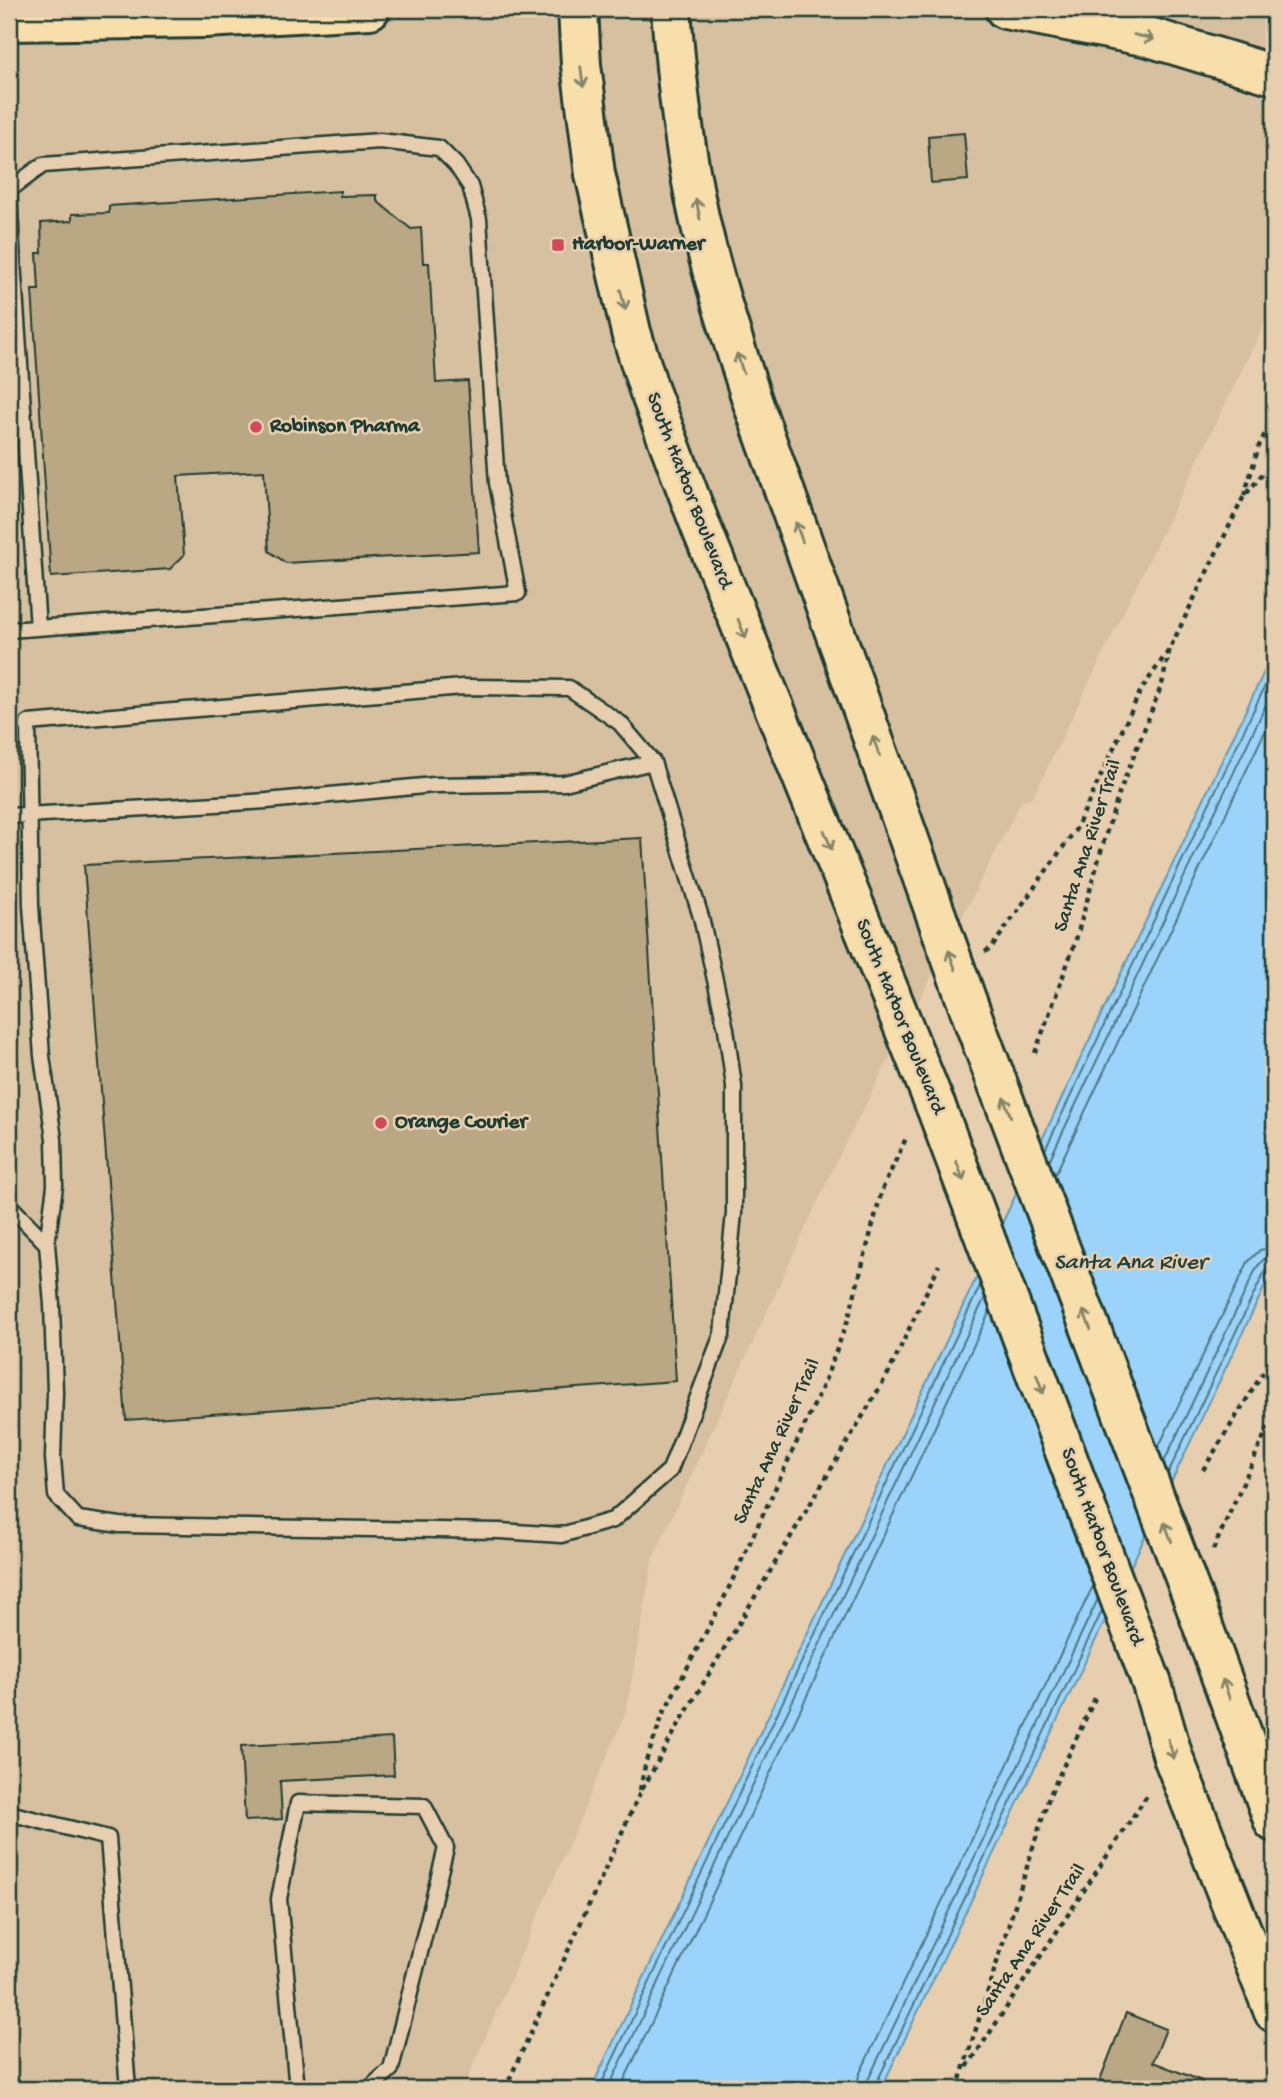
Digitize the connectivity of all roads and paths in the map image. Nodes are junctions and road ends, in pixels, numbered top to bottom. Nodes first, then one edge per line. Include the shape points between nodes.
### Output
1 (370, 9) edge
2 (578, 9) edge
3 (671, 9) edge
4 (1005, 9) edge
5 (9, 21) edge
6 (1274, 75) edge
7 (10, 247) edge
8 (1274, 415) edge
9 (1274, 460) edge
10 (1243, 498) junction
11 (38, 628) junction
12 (9, 630) edge
13 (1170, 648) junction
14 (653, 762) junction
15 (29, 815) junction
16 (9, 817) edge
17 (956, 973) junction
18 (1035, 1053) dead end
19 (934, 1102) junction
20 (9, 1205) edge
21 (47, 1244) junction
22 (939, 1265) dead end
23 (1274, 1355) edge
24 (1274, 1414) edge
25 (1203, 1470) dead end
26 (1192, 1596) junction
27 (1096, 1696) dead end
28 (1173, 1757) junction
29 (639, 1795) junction
30 (9, 1813) edge
31 (1274, 1822) edge
32 (1274, 2012) edge
33 (963, 2073) junction
34 (128, 2089) edge
35 (297, 2089) edge
36 (369, 2089) edge
37 (505, 2089) edge
38 (957, 2089) edge

1 - 5 main road via 205,18
2 -> 19 main road, South Harbor Boulevard via 595,174 649,390
17 -> 3 main road via 727,322 696,203
4 -> 6 main road via 1149,37
7 - 11 lane
7 - 11 lane via 9,190 43,165 380,141 439,148 470,186 480,219 498,483 518,593
8 - 10 path, Santa Ana River Trail
9 - 10 path, Santa Ana River Trail
10 - 13 path, Santa Ana River Trail
11 - 12 lane
13 - 17 path, Santa Ana River Trail via 1141,690 1076,829 992,947
13 - 18 path, Santa Ana River Trail via 1162,684 1120,791 1075,943
14 - 15 lane via 564,783 434,785 267,801
14 - 15 lane via 620,723 569,688 463,687 28,723
14 - 21 lane via 701,917 726,1029 734,1086 734,1213 722,1334 696,1406 670,1470 613,1520 561,1535 120,1525 78,1518 55,1494
15 - 16 lane
15 - 21 lane via 41,1043 54,1139 55,1186
26 -> 17 main road, bridge
19 -> 28 main road, South Harbor Boulevard, bridge via 1152,1684
19 - 29 path, Santa Ana River Trail via 901,1147 882,1190 848,1320 822,1388 725,1595 664,1712
20 - 21 lane
22 - 29 path, Santa Ana River Trail via 889,1373
23 - 25 path
24 - 26 path
31 -> 26 main road
27 - 33 path, Santa Ana River Trail via 1049,1797
28 - 32 main road, South Harbor Boulevard
28 - 33 path, Santa Ana River Trail
29 - 37 path, Santa Ana River Trail
30 - 34 lane via 108,1838
33 - 38 path, Santa Ana River Trail
35 - 36 lane via 279,1899 298,1803 424,1805 446,1848 391,2069

